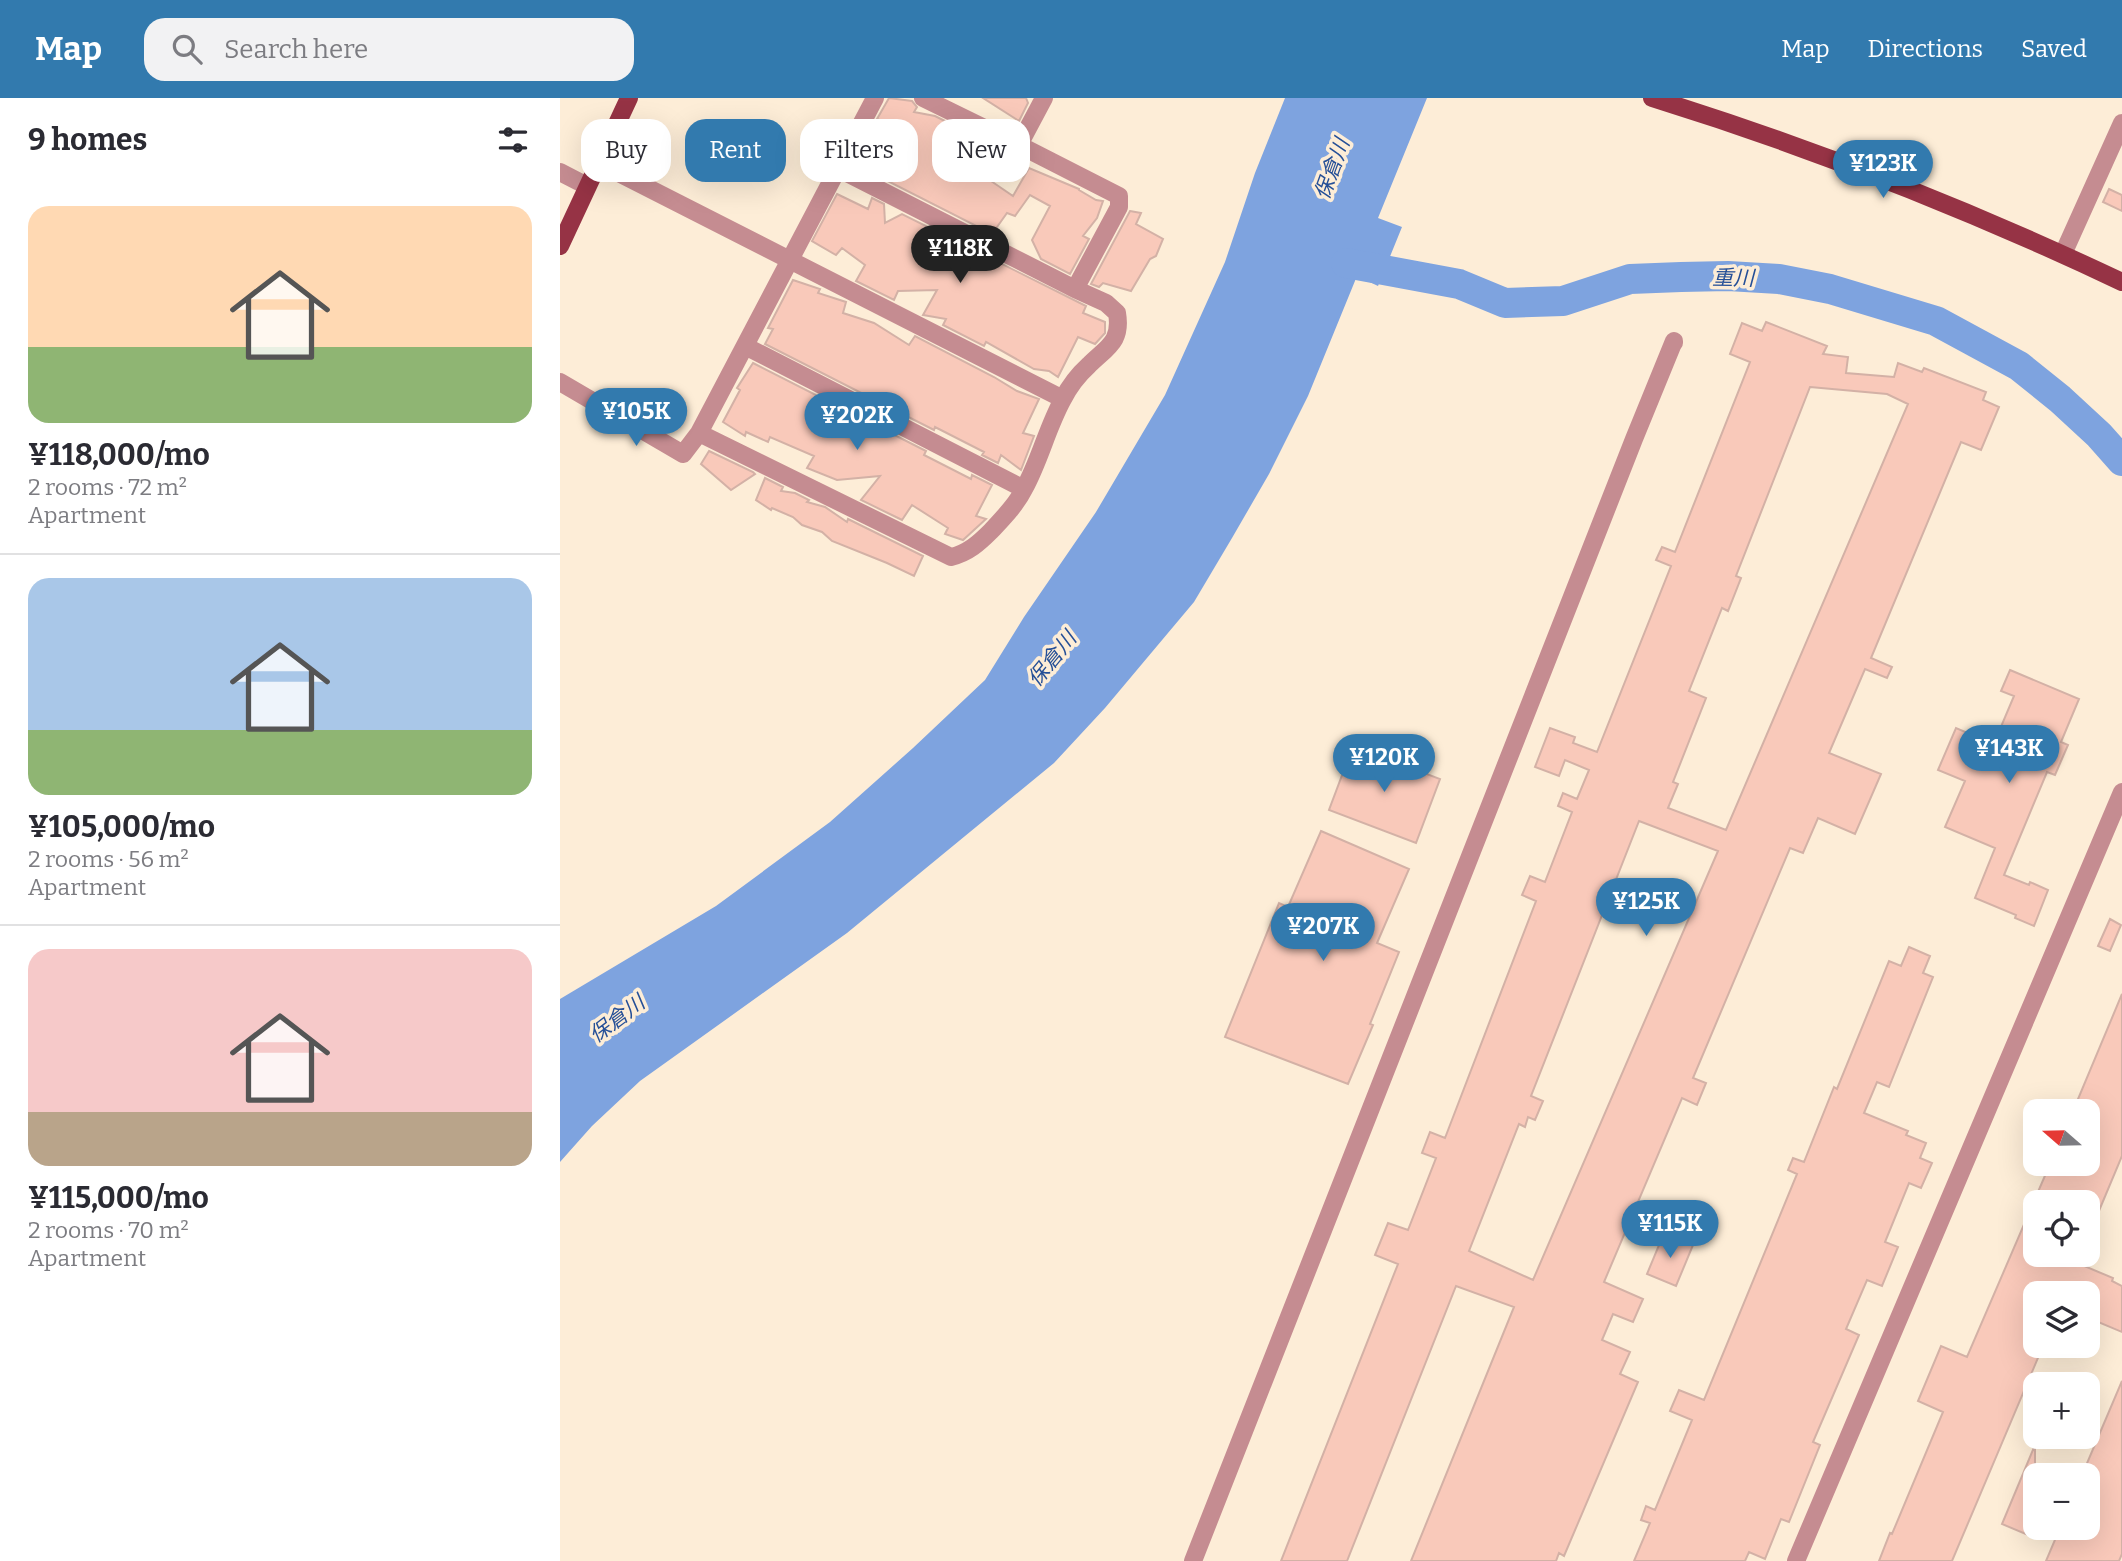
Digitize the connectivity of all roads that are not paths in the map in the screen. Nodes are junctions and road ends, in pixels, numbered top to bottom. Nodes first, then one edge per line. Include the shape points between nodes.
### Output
1 (629, 98) edge
2 (875, 98) edge
3 (923, 98) edge
4 (1044, 98) edge
5 (1652, 98) edge
6 (619, 119) edge
7 (864, 119) edge
8 (966, 119) edge
9 (2122, 123) edge
10 (1030, 124) edge
11 (1030, 151) edge
12 (560, 172) edge
13 (589, 182) edge
14 (636, 182) edge
15 (832, 182) edge
16 (865, 182) edge
17 (587, 186) junction
18 (560, 246) edge
19 (2063, 254) junction
20 (789, 261) junction
21 (2122, 282) edge
22 (1075, 289) junction
23 (1674, 343) dead end
24 (745, 346) junction
25 (560, 382) edge
26 (1063, 399) junction
27 (699, 433) junction
28 (1024, 489) junction
29 (2122, 792) edge
30 (1193, 1561) edge
31 (1796, 1561) edge

1 - 6 main road
2 - 7 street
3 - 8 street
4 - 10 street
5 - 19 main road via 1765,134
9 - 19 street
11 - 22 street via 1119,196 1119,207
12 - 17 street
13 - 17 main road
14 - 20 street
15 - 20 street
16 - 22 street
17 - 18 main road
19 - 21 main road
20 - 24 street
20 - 26 street
22 - 26 street via 1106,303 1117,313 1119,326 1104,354 1078,376
23 - 30 street
24 - 27 street
24 - 28 street
25 - 27 street via 683,454
26 - 28 street
27 - 28 street via 951,557 978,544
29 - 31 street

